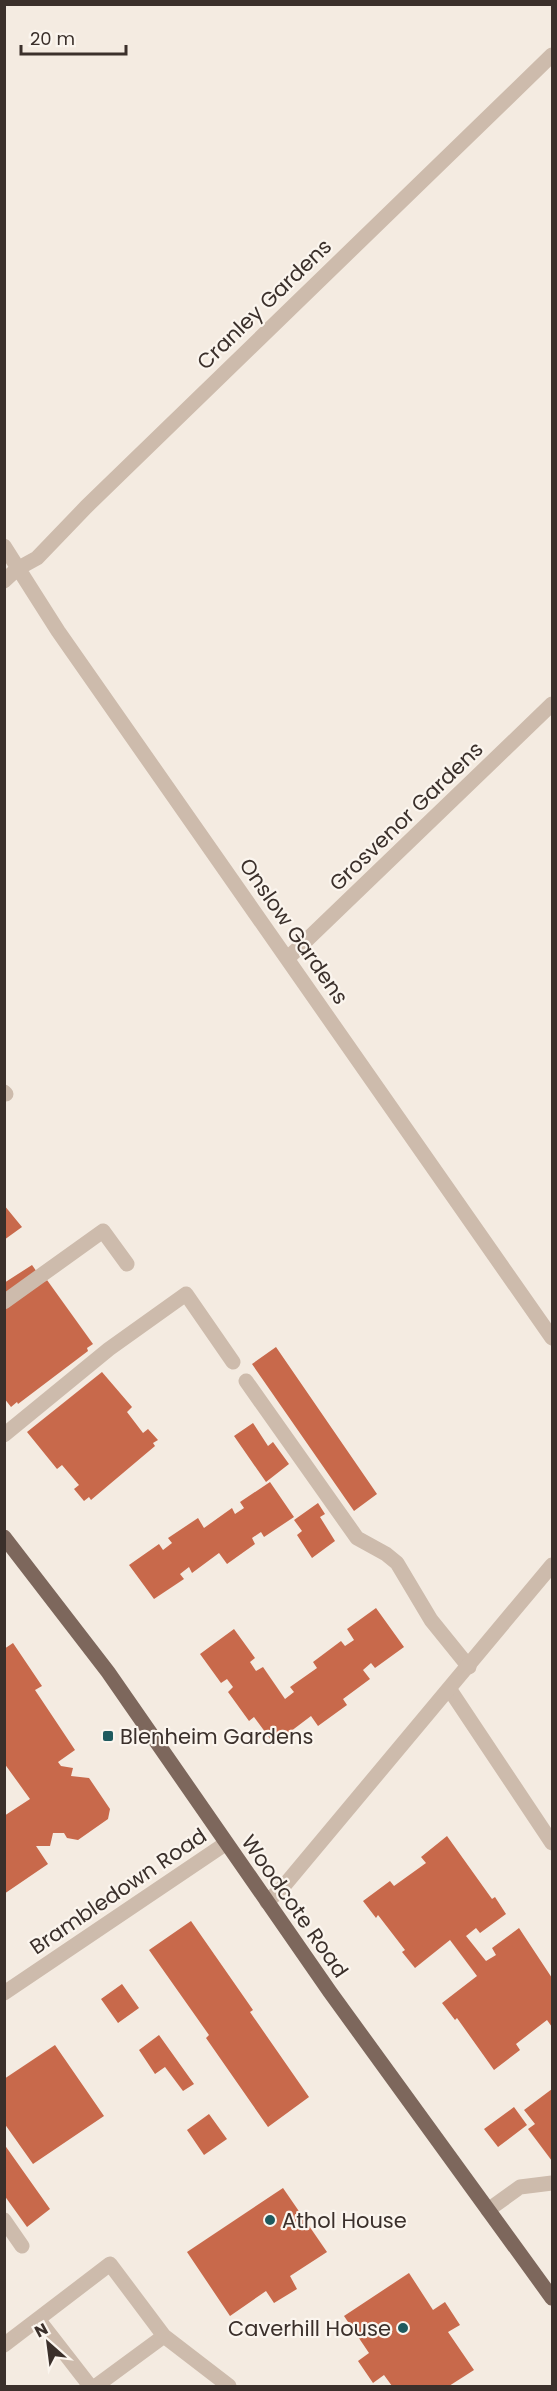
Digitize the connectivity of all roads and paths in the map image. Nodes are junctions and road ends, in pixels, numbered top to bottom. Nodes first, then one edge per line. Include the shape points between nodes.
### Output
1 (552, 55) edge
2 (4, 546) edge
3 (16, 569) junction
4 (4, 581) edge
5 (552, 704) edge
6 (288, 958) junction
7 (128, 1264) dead end
8 (4, 1302) edge
9 (552, 1338) edge
10 (233, 1362) dead end
11 (246, 1381) dead end
12 (4, 1435) edge
13 (4, 1537) edge
14 (552, 1565) edge
15 (469, 1667) junction
16 (450, 1690) junction
17 (552, 1843) edge
18 (225, 1844) junction
19 (267, 1902) junction
20 (4, 1993) edge
21 (552, 2183) edge
22 (488, 2210) junction
23 (4, 2220) edge
24 (22, 2246) dead end
25 (552, 2298) edge
26 (38, 2319) junction
27 (164, 2336) junction
28 (4, 2345) edge
29 (90, 2386) edge
30 (96, 2386) edge
31 (229, 2386) edge

1 - 3 street, Cranley Gardens via 37,558
2 - 3 street, Onslow Gardens
3 - 4 street, Cranley Gardens
3 - 6 street, Onslow Gardens
5 - 6 street, Grosvenor Gardens
6 - 9 street, Onslow Gardens
7 - 8 street via 102,1231
10 - 12 street via 186,1294 109,1348
11 - 15 street via 357,1538 397,1563 431,1620
13 - 18 main road, Woodcote Road via 108,1672
14 - 15 street
15 - 16 street
16 - 17 street
16 - 19 street
18 - 19 main road, Woodcote Road
18 - 20 street, Brambledown Road
19 - 22 main road, Woodcote Road
21 - 22 street via 520,2187
22 - 25 main road, Woodcote Road
23 - 24 street
26 - 27 street via 110,2264
26 - 28 street
26 - 29 street
27 - 30 street
27 - 31 street

